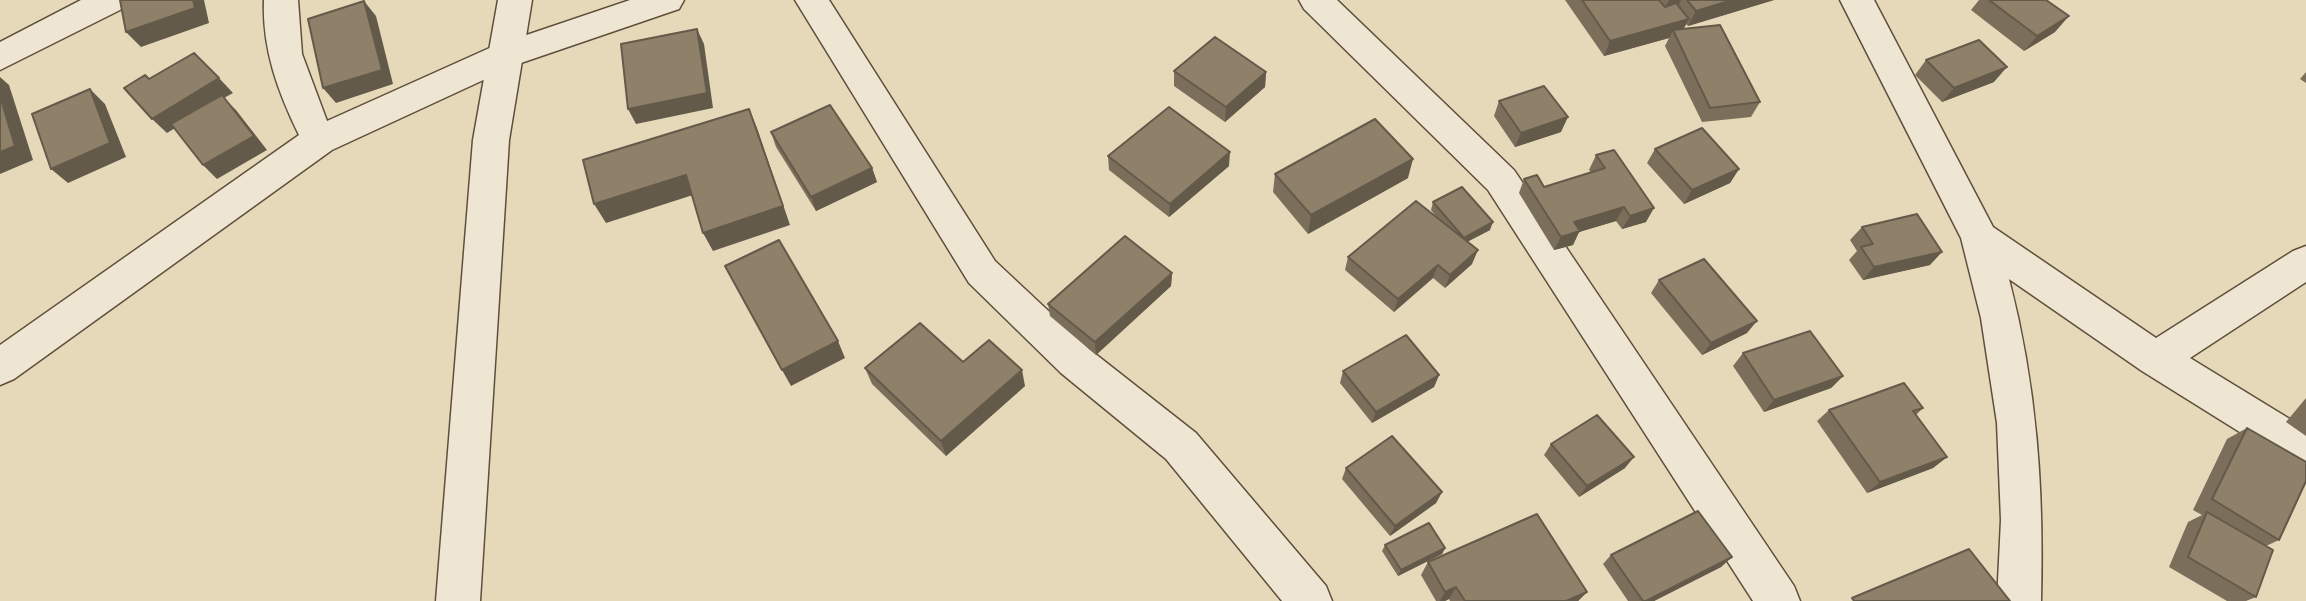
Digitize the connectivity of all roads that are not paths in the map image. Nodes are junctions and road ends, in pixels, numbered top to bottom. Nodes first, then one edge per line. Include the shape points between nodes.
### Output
1 (110, 0) edge
2 (281, 0) edge
3 (515, 0) edge
4 (667, 0) edge
5 (812, 0) edge
6 (1317, 0) edge
7 (1857, 0) edge
8 (506, 55) junction
9 (0, 57) edge
10 (319, 140) junction
11 (1980, 237) junction
12 (2306, 262) edge
13 (2157, 359) junction
14 (0, 367) edge
15 (2306, 451) edge
16 (458, 601) edge
17 (1310, 601) edge
18 (1777, 601) edge
19 (2019, 601) edge

1 - 9 street
2 - 10 street via 279,21 296,91
3 - 8 street
4 - 8 street
5 - 17 street via 982,272 1075,361 1181,446
6 - 18 street via 1502,180
7 - 11 street
8 - 10 street
8 - 16 street via 491,140
10 - 14 street
11 - 13 street
11 - 19 street via 2000,318 2017,423 2022,520
12 - 13 street
13 - 15 street

